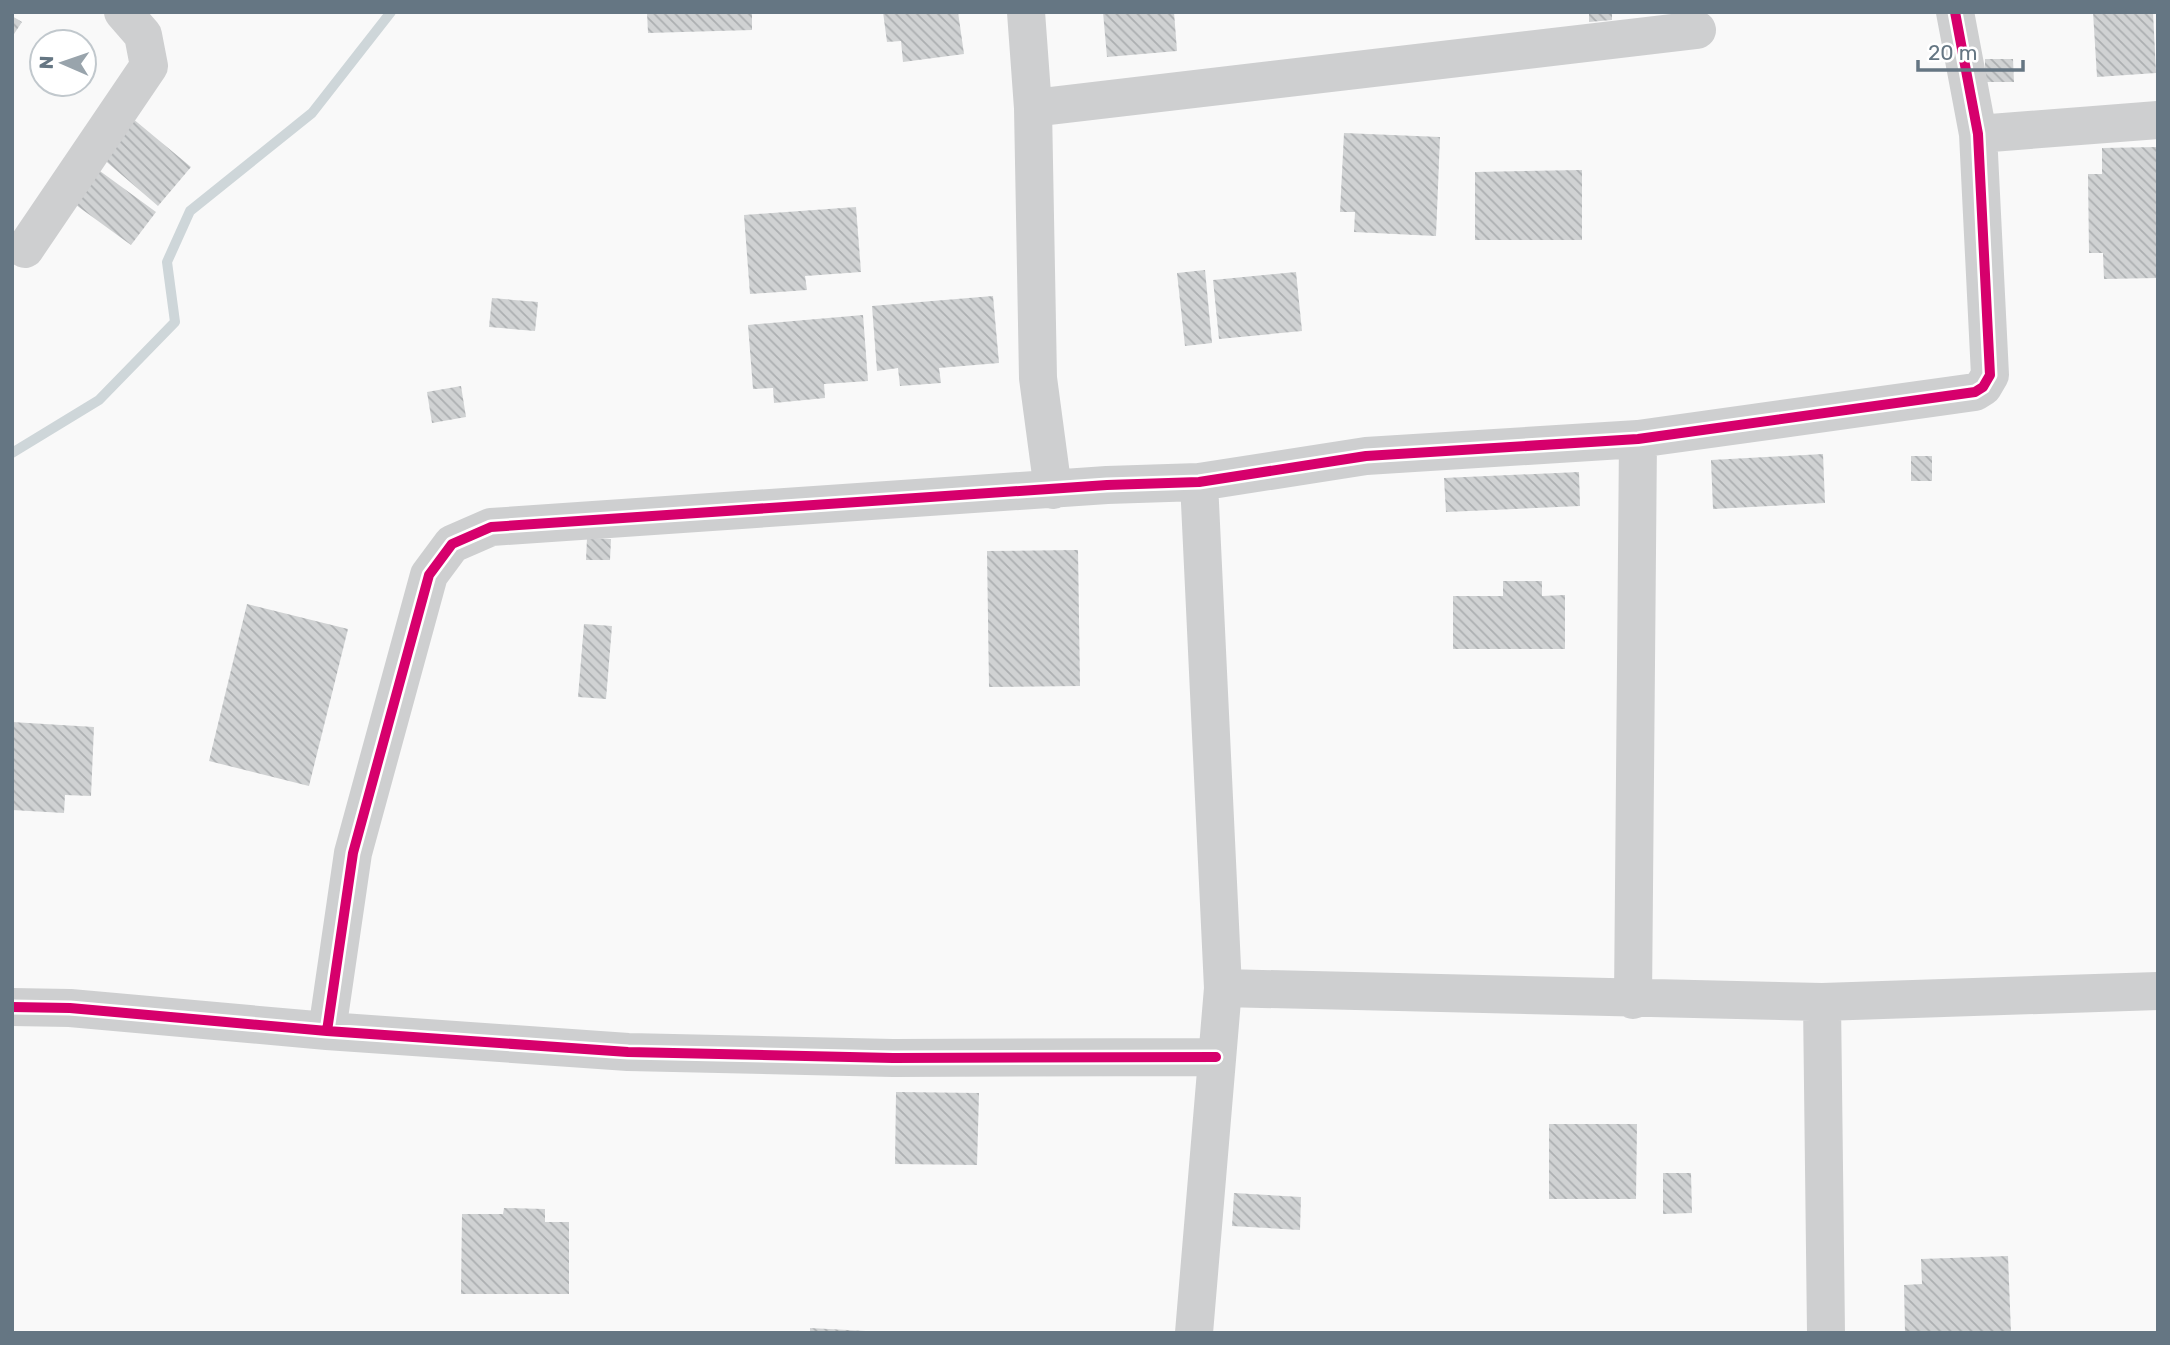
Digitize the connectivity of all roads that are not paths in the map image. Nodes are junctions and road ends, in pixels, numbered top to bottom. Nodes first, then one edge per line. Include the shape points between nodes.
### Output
1 (123, 12) edge
2 (1026, 12) edge
3 (1955, 12) edge
4 (1697, 30) dead end
5 (1033, 108) junction
6 (2158, 120) edge
7 (1978, 134) junction
8 (24, 248) dead end
9 (1638, 439) junction
10 (1199, 482) junction
11 (1053, 490) junction
12 (1223, 988) junction
13 (2158, 991) edge
14 (1633, 1000) junction
15 (1822, 1002) junction
16 (12, 1007) edge
17 (327, 1031) junction
18 (1216, 1057) junction
19 (1194, 1333) edge
20 (1826, 1333) edge

1 - 8 street via 143,35 149,66
2 - 5 street
3 - 7 street
4 - 5 street
5 - 11 street via 1038,378
6 - 7 street
7 - 9 street via 1990,375 1983,387 1975,392
9 - 10 street via 1366,456
9 - 14 street
10 - 11 street
10 - 12 street
11 - 17 street via 491,527 452,544 429,575 354,853
12 - 14 street
12 - 18 street
13 - 15 street
14 - 15 street
15 - 20 street
16 - 17 street
17 - 18 street via 628,1052 893,1058
18 - 19 street

